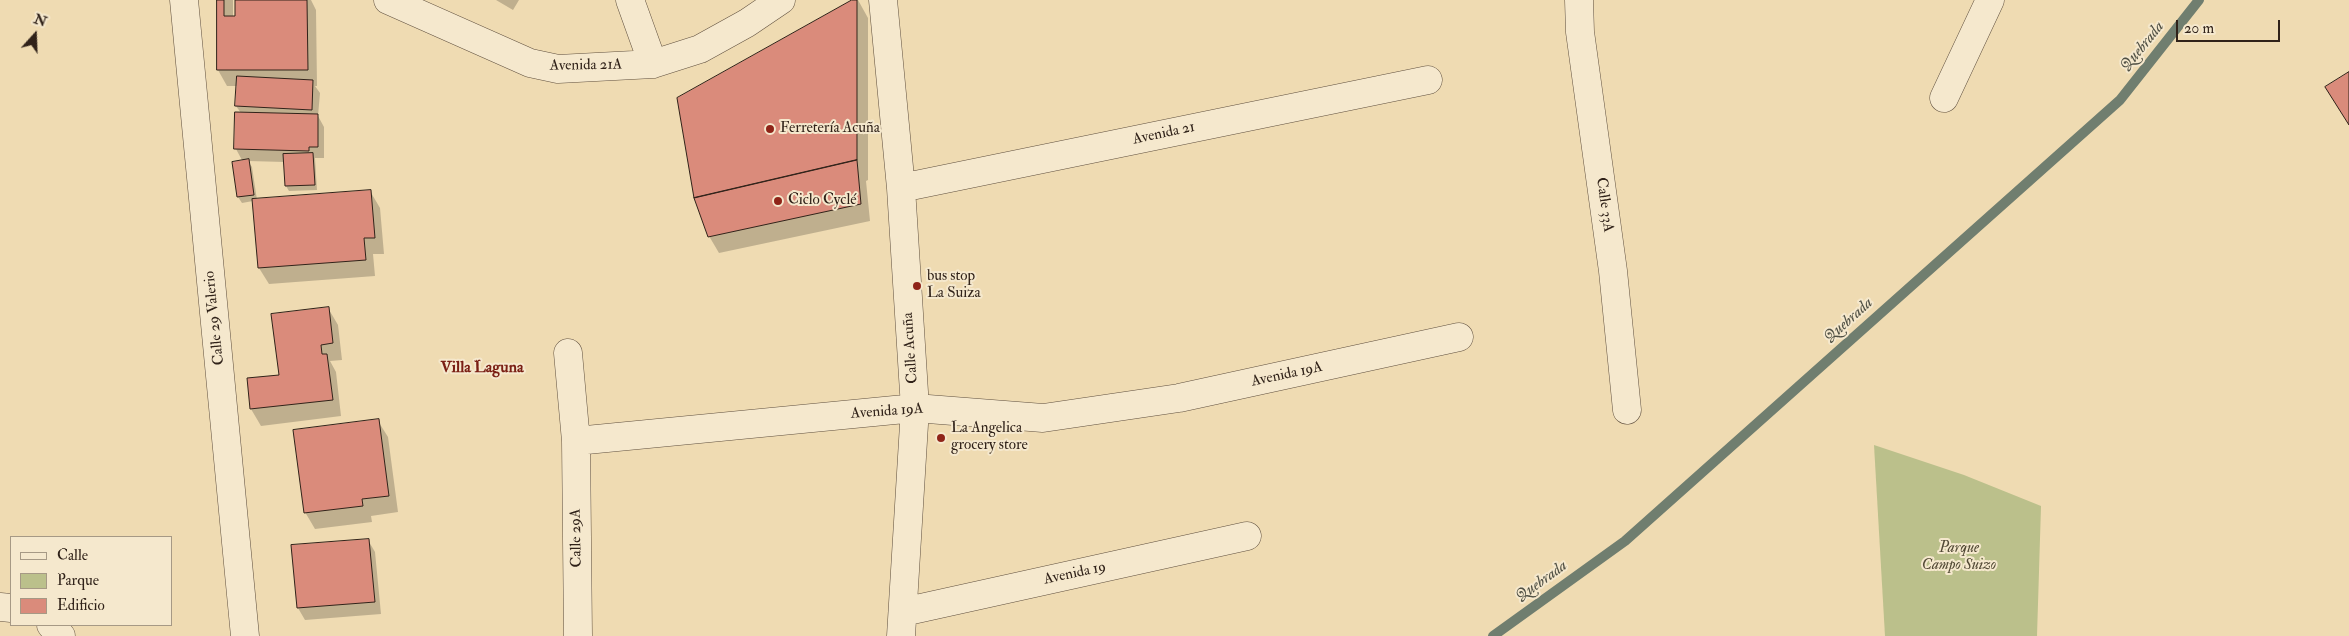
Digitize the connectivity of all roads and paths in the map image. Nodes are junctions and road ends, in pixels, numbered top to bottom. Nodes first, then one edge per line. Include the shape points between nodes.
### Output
1 (184, 0) edge
2 (388, 0) edge
3 (630, 0) edge
4 (781, 0) edge
5 (883, 0) edge
6 (1579, 0) edge
7 (1990, 0) edge
8 (653, 64) junction
9 (1428, 80) dead end
10 (1944, 98) dead end
11 (901, 188) junction
12 (1458, 337) dead end
13 (568, 353) dead end
14 (915, 408) junction
15 (1627, 410) dead end
16 (576, 441) junction
17 (1248, 536) dead end
18 (902, 624) edge
19 (52, 626) edge
20 (62, 636) edge
21 (246, 636) edge
22 (578, 636) edge

1 - 21 street, Calle 29 Valerio
2 - 8 street, Avenida 21A via 545,67
3 - 8 street
4 - 8 street, Avenida 21A via 747,24 700,50
5 - 11 street, Calle Acuña
6 - 15 street, Calle 33A via 1580,32 1613,271
7 - 10 street
9 - 11 street, Avenida 21
11 - 14 street, Calle Acuña
12 - 14 street, Avenida 19A via 1178,398 1043,418
13 - 16 street
14 - 16 street, Avenida 19A
14 - 18 street, Calle Acuña
16 - 22 street, Calle 29A
17 - 18 street, Avenida 19
19 - 20 street

